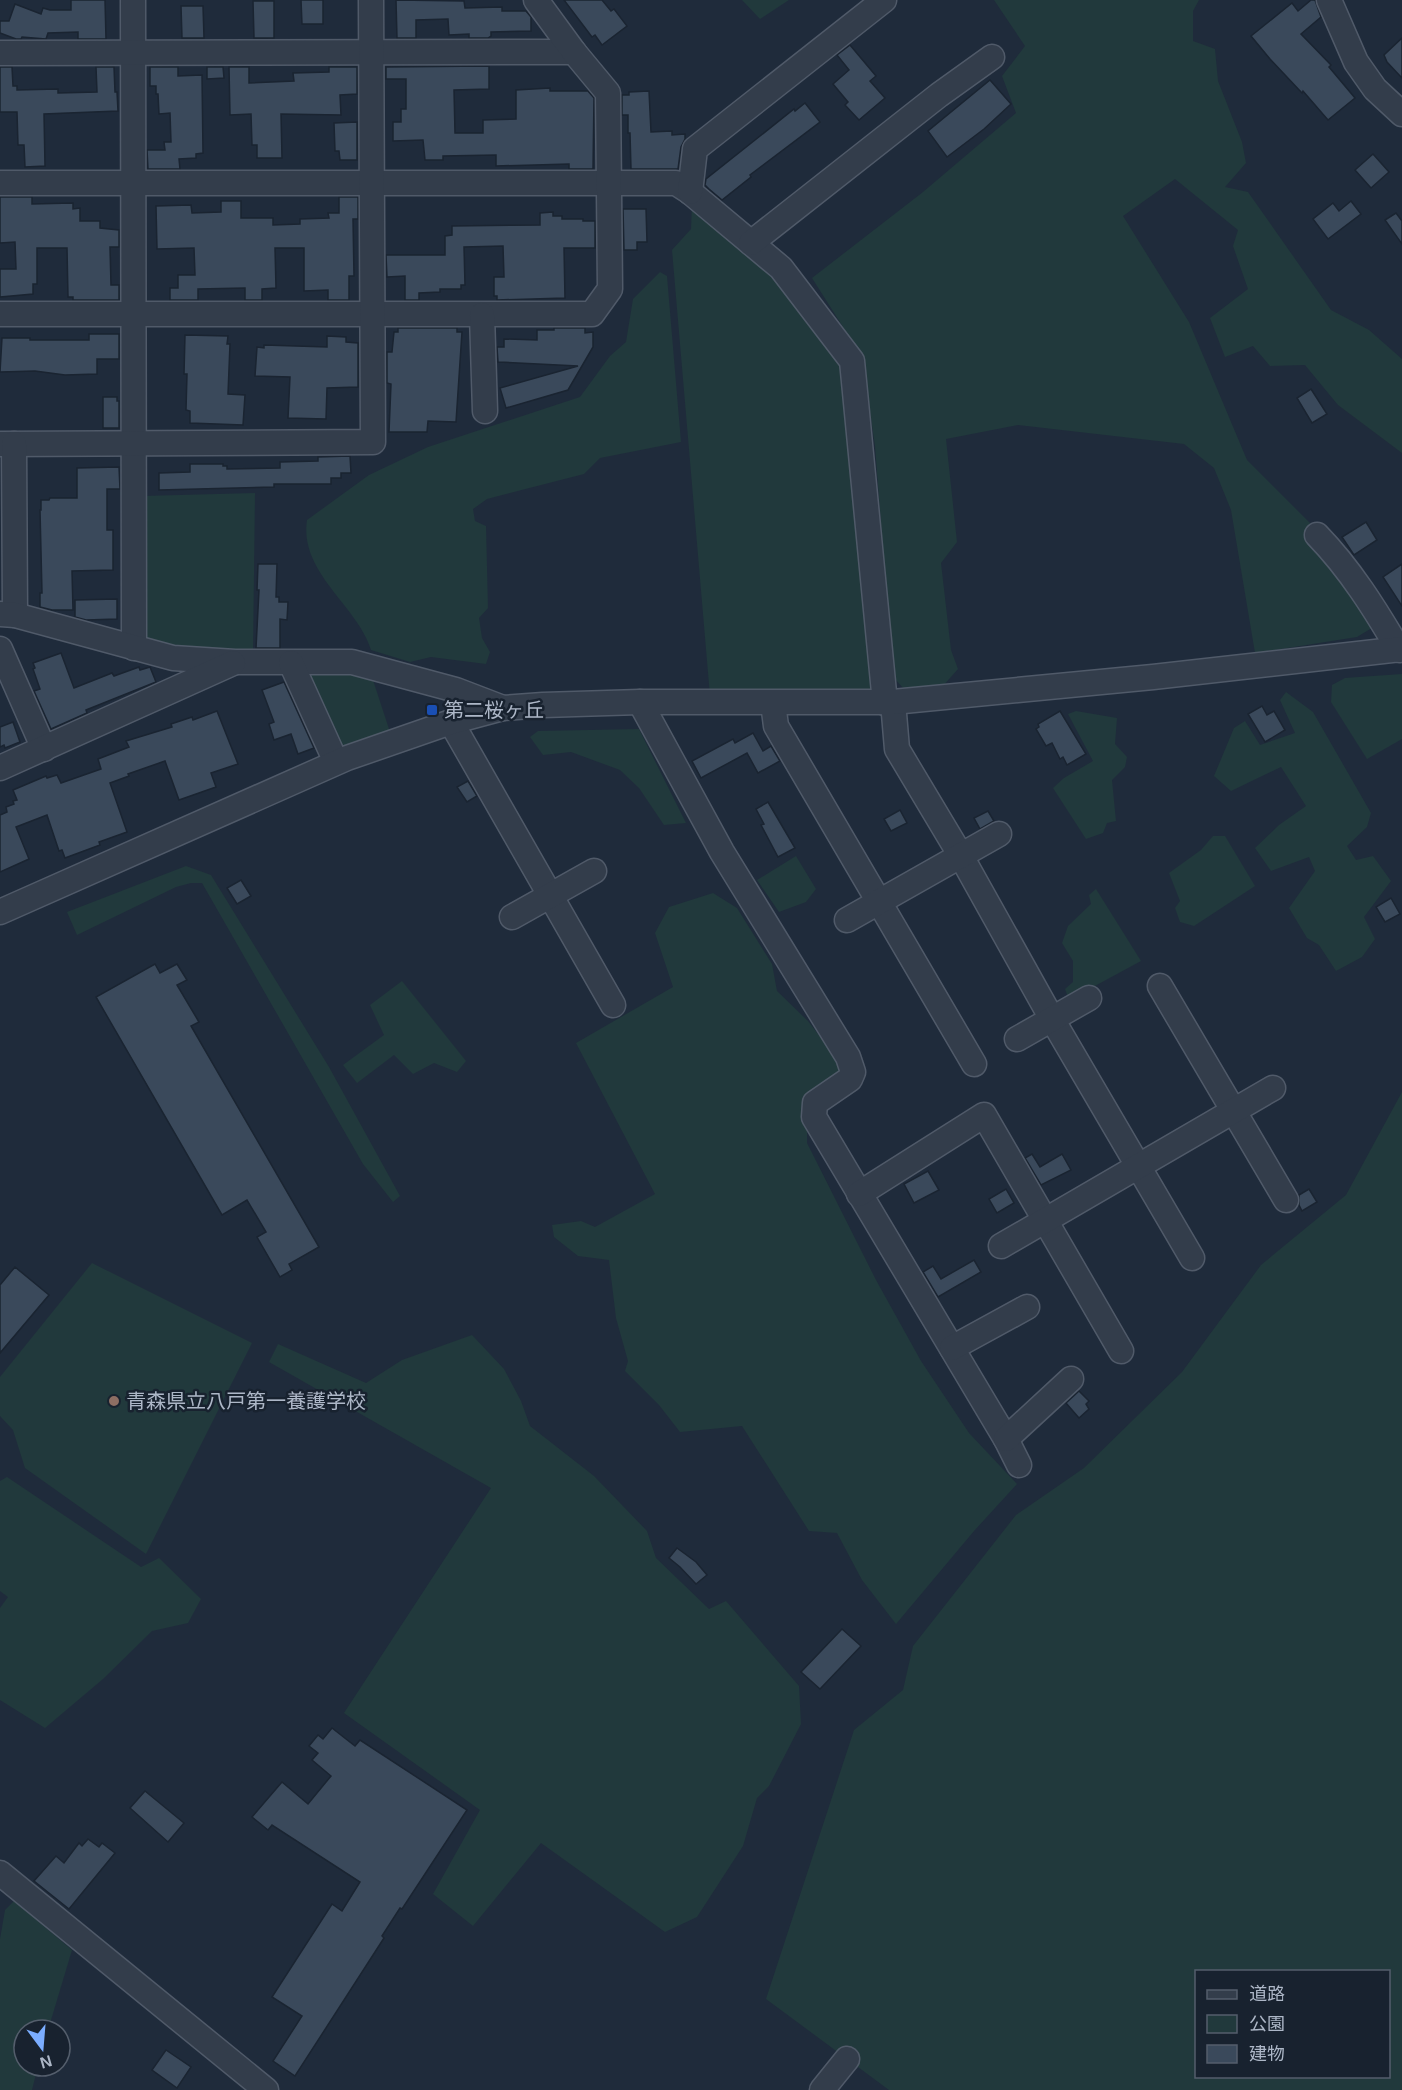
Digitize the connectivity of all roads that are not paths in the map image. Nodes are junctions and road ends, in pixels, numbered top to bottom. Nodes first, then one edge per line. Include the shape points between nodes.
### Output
1 (133, 0) edge
2 (371, 0) edge
3 (536, 0) edge
4 (884, 0) edge
5 (1329, 0) edge
6 (371, 52) junction
7 (574, 52) junction
8 (0, 53) edge
9 (134, 54) junction
10 (992, 57) dead end
11 (1402, 114) edge
12 (0, 183) edge
13 (610, 183) junction
14 (133, 184) junction
15 (373, 184) junction
16 (690, 192) junction
17 (751, 243) junction
18 (372, 313) junction
19 (0, 314) edge
20 (134, 314) junction
21 (482, 315) junction
22 (484, 411) dead end
23 (7, 444) edge
24 (134, 444) junction
25 (1317, 535) dead end
26 (8, 614) edge
27 (134, 648) junction
28 (0, 649) edge
29 (1400, 649) edge
30 (235, 662) junction
31 (291, 663) junction
32 (640, 702) junction
33 (889, 702) junction
34 (773, 703) junction
35 (503, 708) junction
36 (451, 722) junction
37 (44, 749) junction
38 (336, 762) junction
39 (0, 768) edge
40 (999, 834) dead end
41 (961, 856) junction
42 (594, 870) dead end
43 (550, 895) junction
44 (879, 902) junction
45 (0, 912) edge
46 (512, 917) dead end
47 (847, 920) dead end
48 (1160, 986) dead end
49 (1089, 998) dead end
50 (613, 1005) dead end
51 (1052, 1019) junction
52 (1017, 1039) dead end
53 (974, 1064) dead end
54 (1273, 1088) dead end
55 (1233, 1110) junction
56 (1138, 1165) junction
57 (859, 1194) junction
58 (1286, 1200) dead end
59 (1046, 1220) junction
60 (1001, 1246) dead end
61 (1192, 1258) dead end
62 (1026, 1307) dead end
63 (952, 1348) junction
64 (1121, 1351) dead end
65 (1071, 1379) dead end
66 (1006, 1439) junction
67 (1019, 1465) dead end
68 (0, 1873) edge
69 (847, 2059) dead end
70 (263, 2089) edge
71 (822, 2090) edge

1 - 9 street
2 - 6 street
3 - 7 street
4 - 16 street via 695,149
5 - 11 street via 1356,62 1375,89
6 - 7 street
6 - 9 street
6 - 15 street
7 - 13 street via 608,93
8 - 9 street
9 - 14 street
10 - 17 street
12 - 14 street
13 - 15 street
13 - 16 street via 676,183
13 - 21 street via 610,289 592,314
14 - 15 street
14 - 20 street
15 - 18 street
16 - 17 street
17 - 33 street via 781,268 852,361
18 - 20 street
18 - 21 street
18 - 24 street via 373,442
19 - 20 street
20 - 24 street
21 - 22 street
23 - 24 street
23 - 26 street
24 - 27 street
25 - 29 street via 1337,556
26 - 27 street
27 - 30 street via 173,658
28 - 37 street
29 - 33 street
30 - 31 street
30 - 37 street
31 - 35 street via 352,662 456,690
31 - 38 street
32 - 34 street
32 - 35 street
32 - 57 street via 722,852 848,1057 853,1072 850,1078 815,1102 814,1117
33 - 34 street
33 - 41 street via 897,749
34 - 44 street via 776,726
35 - 36 street
36 - 38 street
36 - 43 street
37 - 39 street
38 - 45 street
40 - 41 street
41 - 44 street
41 - 51 street
42 - 43 street
43 - 46 street
43 - 50 street
44 - 47 street
44 - 53 street
48 - 55 street
49 - 51 street
51 - 52 street
51 - 56 street
54 - 55 street
55 - 56 street
55 - 58 street
56 - 59 street
56 - 61 street
57 - 59 street via 984,1115
57 - 63 street
59 - 60 street
59 - 64 street
62 - 63 street
63 - 66 street
65 - 66 street
66 - 67 street
68 - 70 street
69 - 71 street

